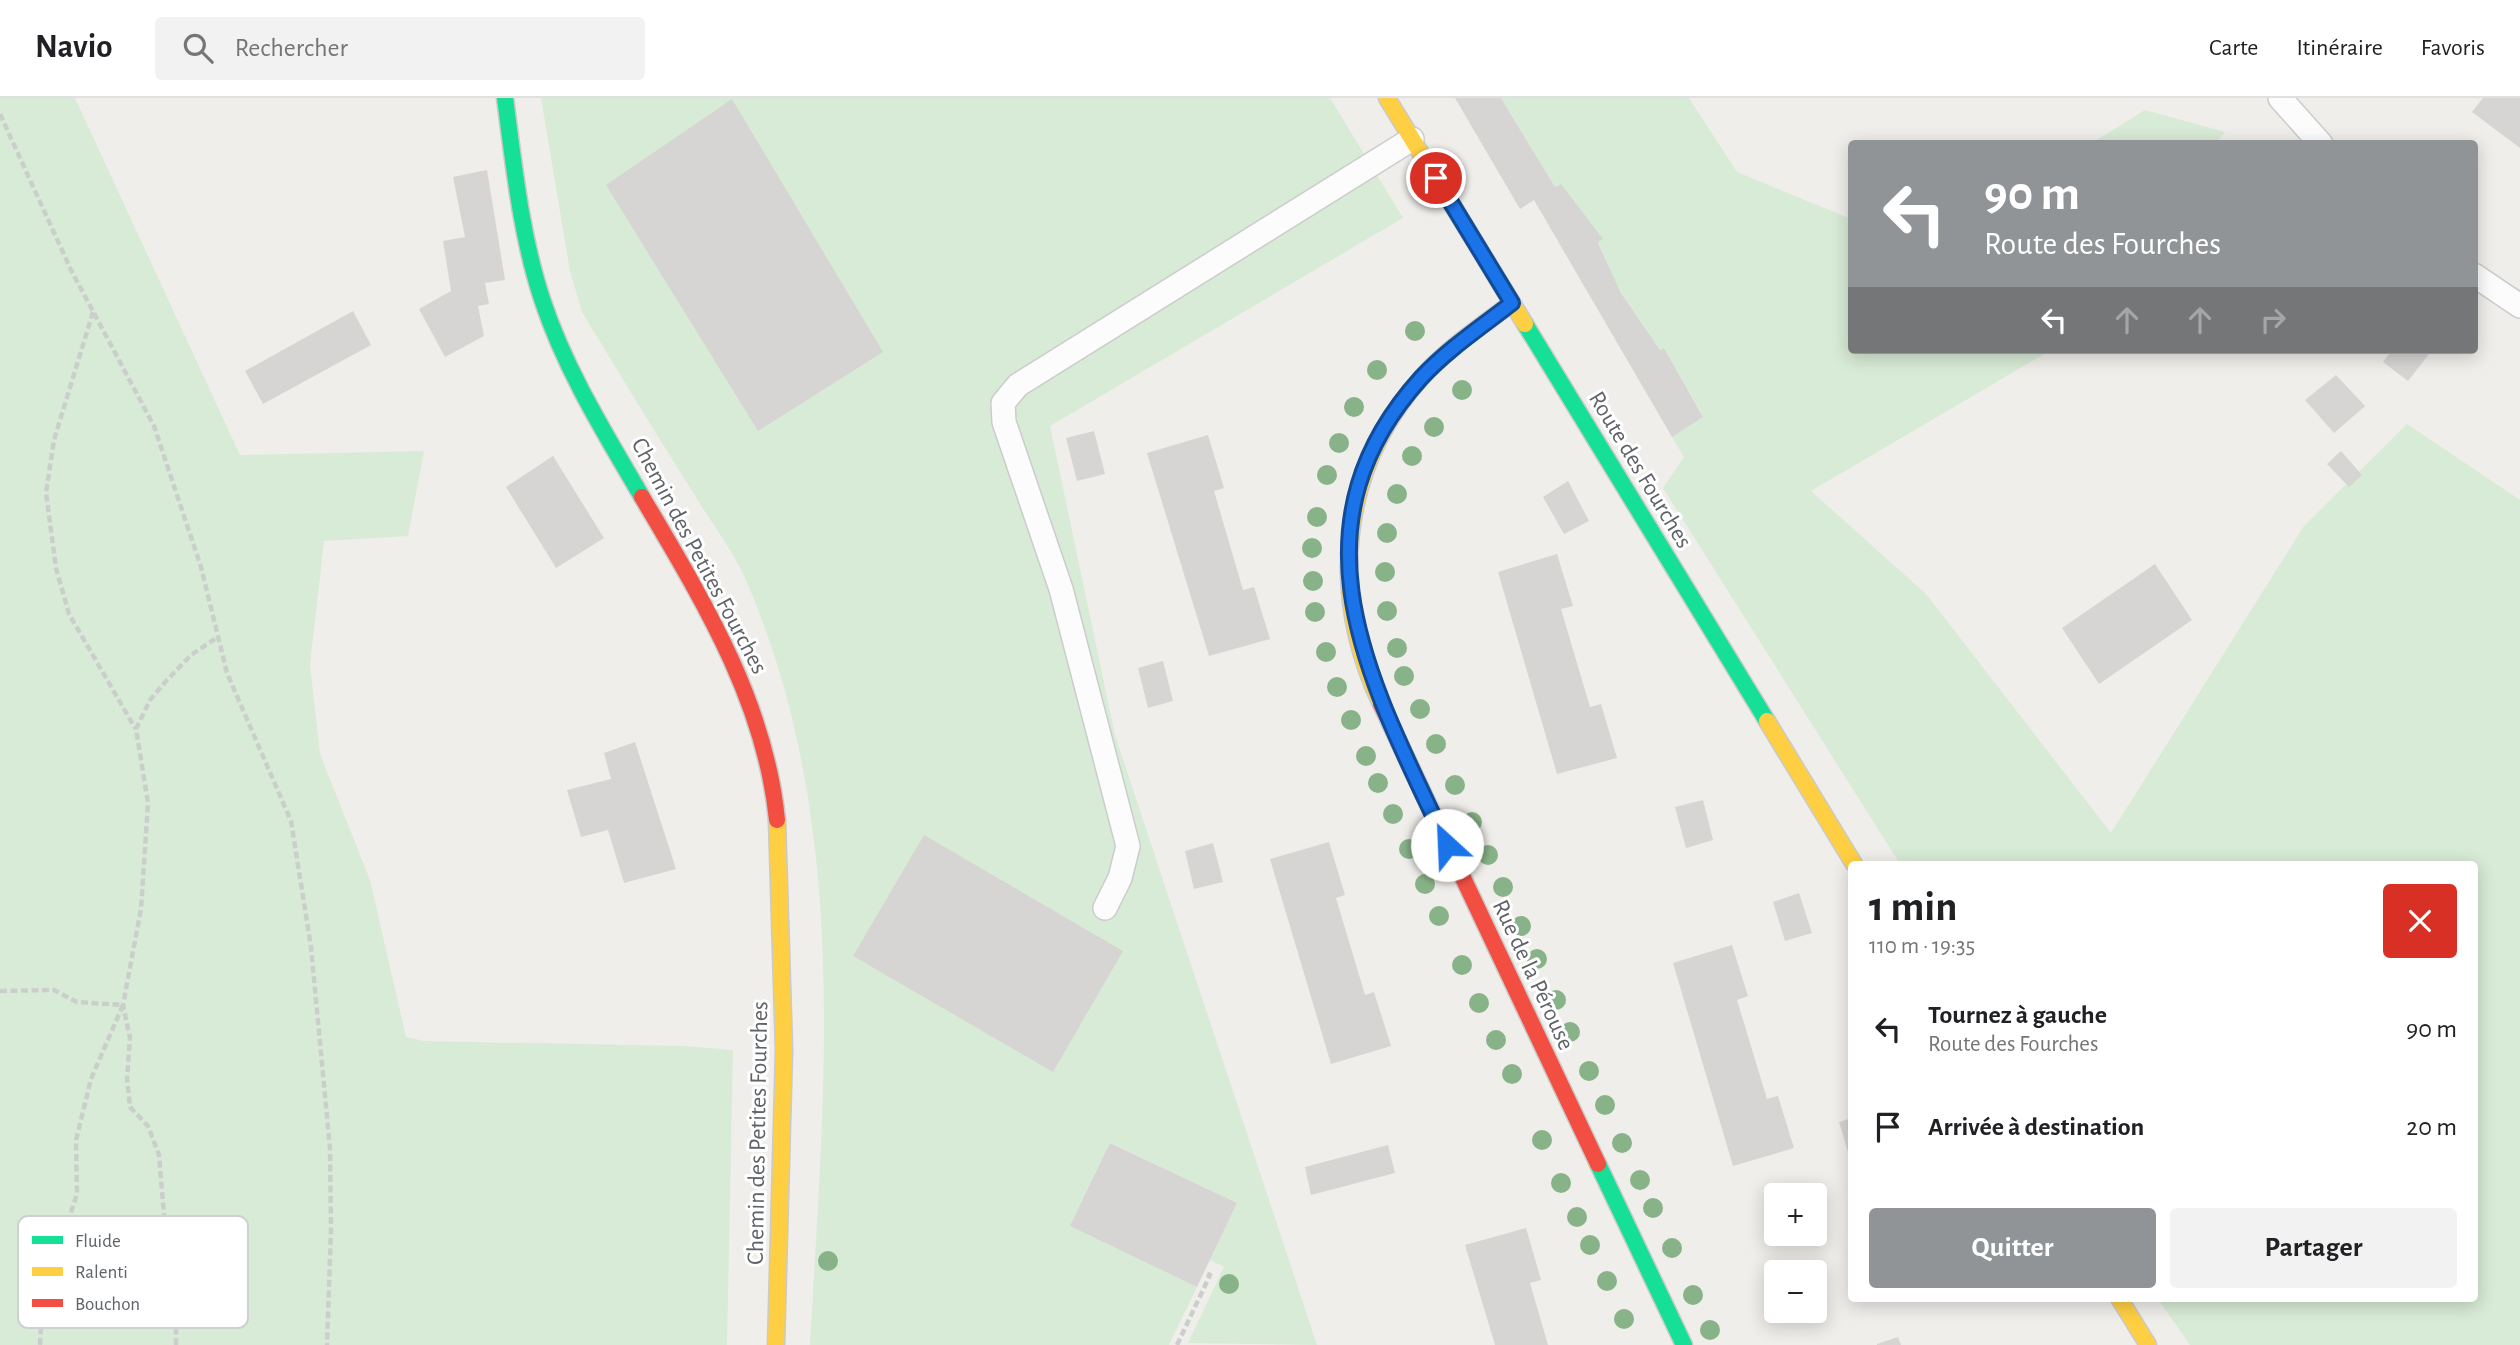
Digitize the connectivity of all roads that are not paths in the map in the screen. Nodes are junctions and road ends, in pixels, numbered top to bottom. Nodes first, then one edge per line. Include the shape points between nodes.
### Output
1 (505, 98) edge
2 (1387, 98) edge
3 (2280, 98) edge
4 (1412, 139) junction
5 (2317, 140) edge
6 (2478, 278) edge
7 (1512, 303) junction
8 (2520, 306) edge
9 (1852, 861) edge
10 (1105, 908) dead end
11 (2121, 1302) edge
12 (776, 1345) edge
13 (1684, 1345) edge
14 (2148, 1345) edge

1 - 12 street, Chemin des Petites Fourches via 529,246 552,325 730,652 762,736 773,783 780,830 785,1047
2 - 4 street, Route des Fourches
3 - 5 lane
4 - 7 street, Route des Fourches
4 - 10 lane via 1018,385 1003,403 1004,422 1061,589 1128,846 1120,878
6 - 8 lane
7 - 9 street, Route des Fourches
7 - 13 street, Rue de la Pérouse via 1453,347 1421,378 1372,452 1350,528 1351,601 1378,697
11 - 14 street

